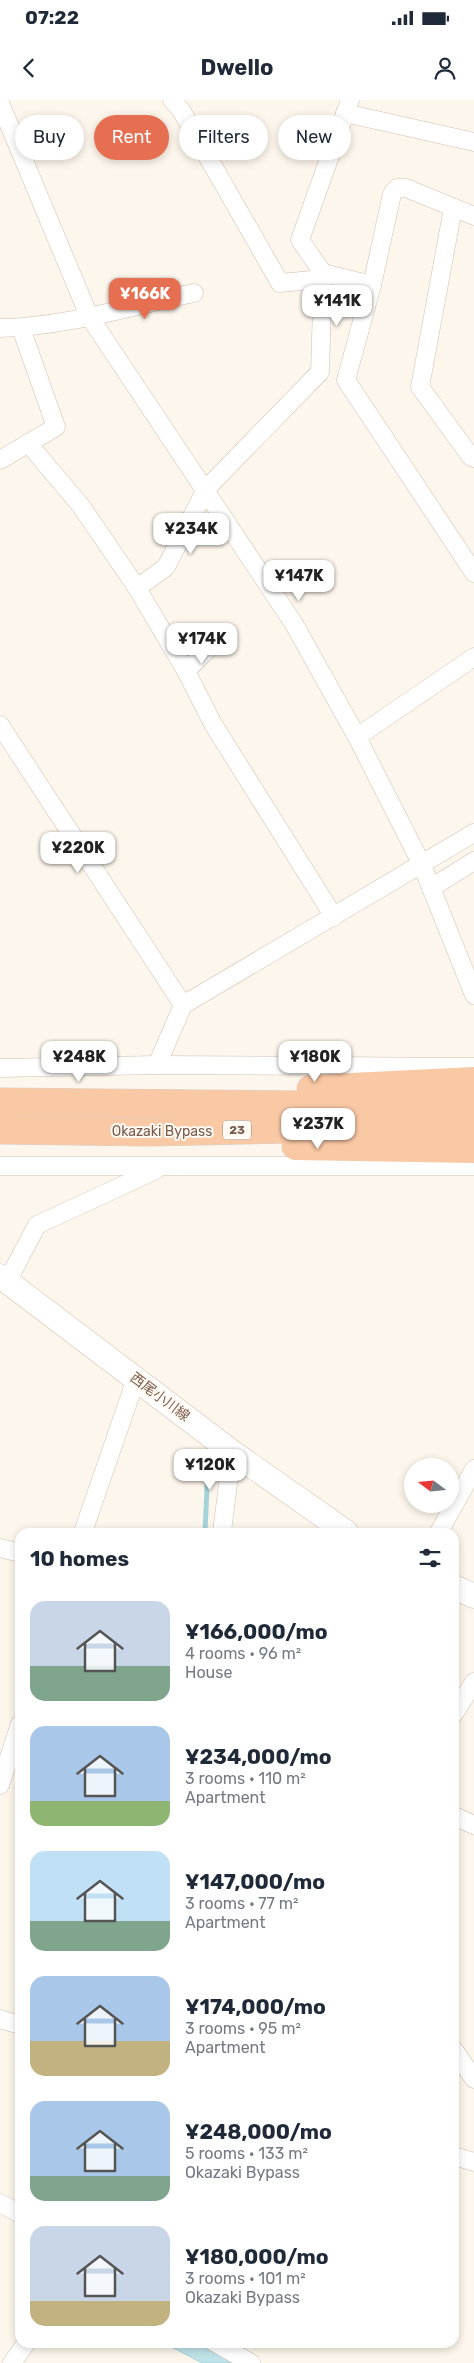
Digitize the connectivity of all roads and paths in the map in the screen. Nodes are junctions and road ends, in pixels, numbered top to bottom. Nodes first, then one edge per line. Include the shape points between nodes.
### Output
1 (172, 100) edge
2 (0, 103) edge
3 (348, 107) edge
4 (474, 142) edge
5 (453, 208) junction
6 (474, 216) edge
7 (322, 276) junction
8 (372, 285) junction
9 (194, 292) dead end
10 (89, 316) junction
11 (0, 328) edge
12 (21, 328) junction
13 (28, 443) junction
14 (474, 458) edge
15 (0, 460) edge
16 (206, 489) junction
17 (474, 573) edge
18 (137, 588) junction
19 (210, 647) dead end
20 (474, 656) edge
21 (186, 671) junction
22 (0, 725) edge
23 (357, 737) junction
24 (474, 833) edge
25 (474, 861) edge
26 (422, 865) junction
27 (431, 888) junction
28 (334, 917) junction
29 (474, 995) edge
30 (183, 1004) junction
31 (157, 1065) junction
32 (474, 1067) edge
33 (0, 1068) edge
34 (474, 1080) edge
35 (0, 1102) edge
36 (474, 1104) edge
37 (210, 1105) junction
38 (474, 1125) edge
39 (0, 1130) edge
40 (150, 1132) junction
41 (474, 1149) edge
42 (0, 1166) edge
43 (474, 1166) edge
44 (161, 1167) junction
45 (3, 1279) edge
46 (136, 1379) junction
47 (232, 1452) junction
48 (474, 1469) edge
49 (84, 1528) edge
50 (222, 1528) edge
51 (340, 1528) edge
52 (441, 1528) edge
53 (0, 1548) edge
54 (15, 1552) edge
55 (459, 1589) edge
56 (474, 1596) edge
57 (474, 1682) edge
58 (459, 1706) edge
59 (15, 1739) edge
60 (0, 1785) edge
61 (459, 1818) edge
62 (474, 1825) edge
63 (0, 2019) edge
64 (15, 2024) edge
65 (459, 2057) edge
66 (474, 2079) edge
67 (459, 2158) edge
68 (474, 2162) edge
69 (0, 2203) edge
70 (15, 2211) edge
71 (23, 2348) edge
72 (225, 2348) edge
73 (12, 2363) edge
74 (251, 2363) edge

1 - 7 street via 181,110 280,283
2 - 10 street
3 - 4 street
3 - 7 street via 300,240
5 - 6 street
5 - 8 street via 406,188 397,188 392,194
5 - 14 street via 420,387
7 - 8 street
7 - 16 street via 320,372
8 - 17 street via 346,380
9 - 10 street
10 - 12 street
10 - 16 street
11 - 12 street
12 - 13 street via 56,427
13 - 15 street
13 - 18 street via 81,506
16 - 18 street via 166,567
16 - 23 street via 294,624
18 - 21 street
19 - 21 street
20 - 23 street
21 - 28 street via 213,724
22 - 30 street
23 - 26 street
24 - 26 street
25 - 27 street
26 - 27 street
26 - 28 street
27 - 29 street
28 - 30 street
30 - 31 street
31 - 32 street
31 - 33 street
34 - 37 highway, 23 via 230,1093
35 - 37 highway, Okazaki Bypass / 23
36 - 37 highway, Okazaki Bypass / 23
38 - 40 highway, Okazaki Bypass / 23
39 - 40 highway, Okazaki Bypass / 23
40 - 41 highway, 23 via 166,1143
42 - 44 street
43 - 44 street
44 - 45 street via 37,1225
45 - 46 main road, 西尾小川線
46 - 47 main road, 西尾小川線
46 - 49 street
47 - 50 street
47 - 51 main road, 西尾小川線
48 - 52 street
53 - 54 street
55 - 56 main road
57 - 58 street
59 - 60 street
61 - 62 street
63 - 64 street
65 - 66 street
67 - 68 street
69 - 70 street
71 - 73 street
72 - 74 street

